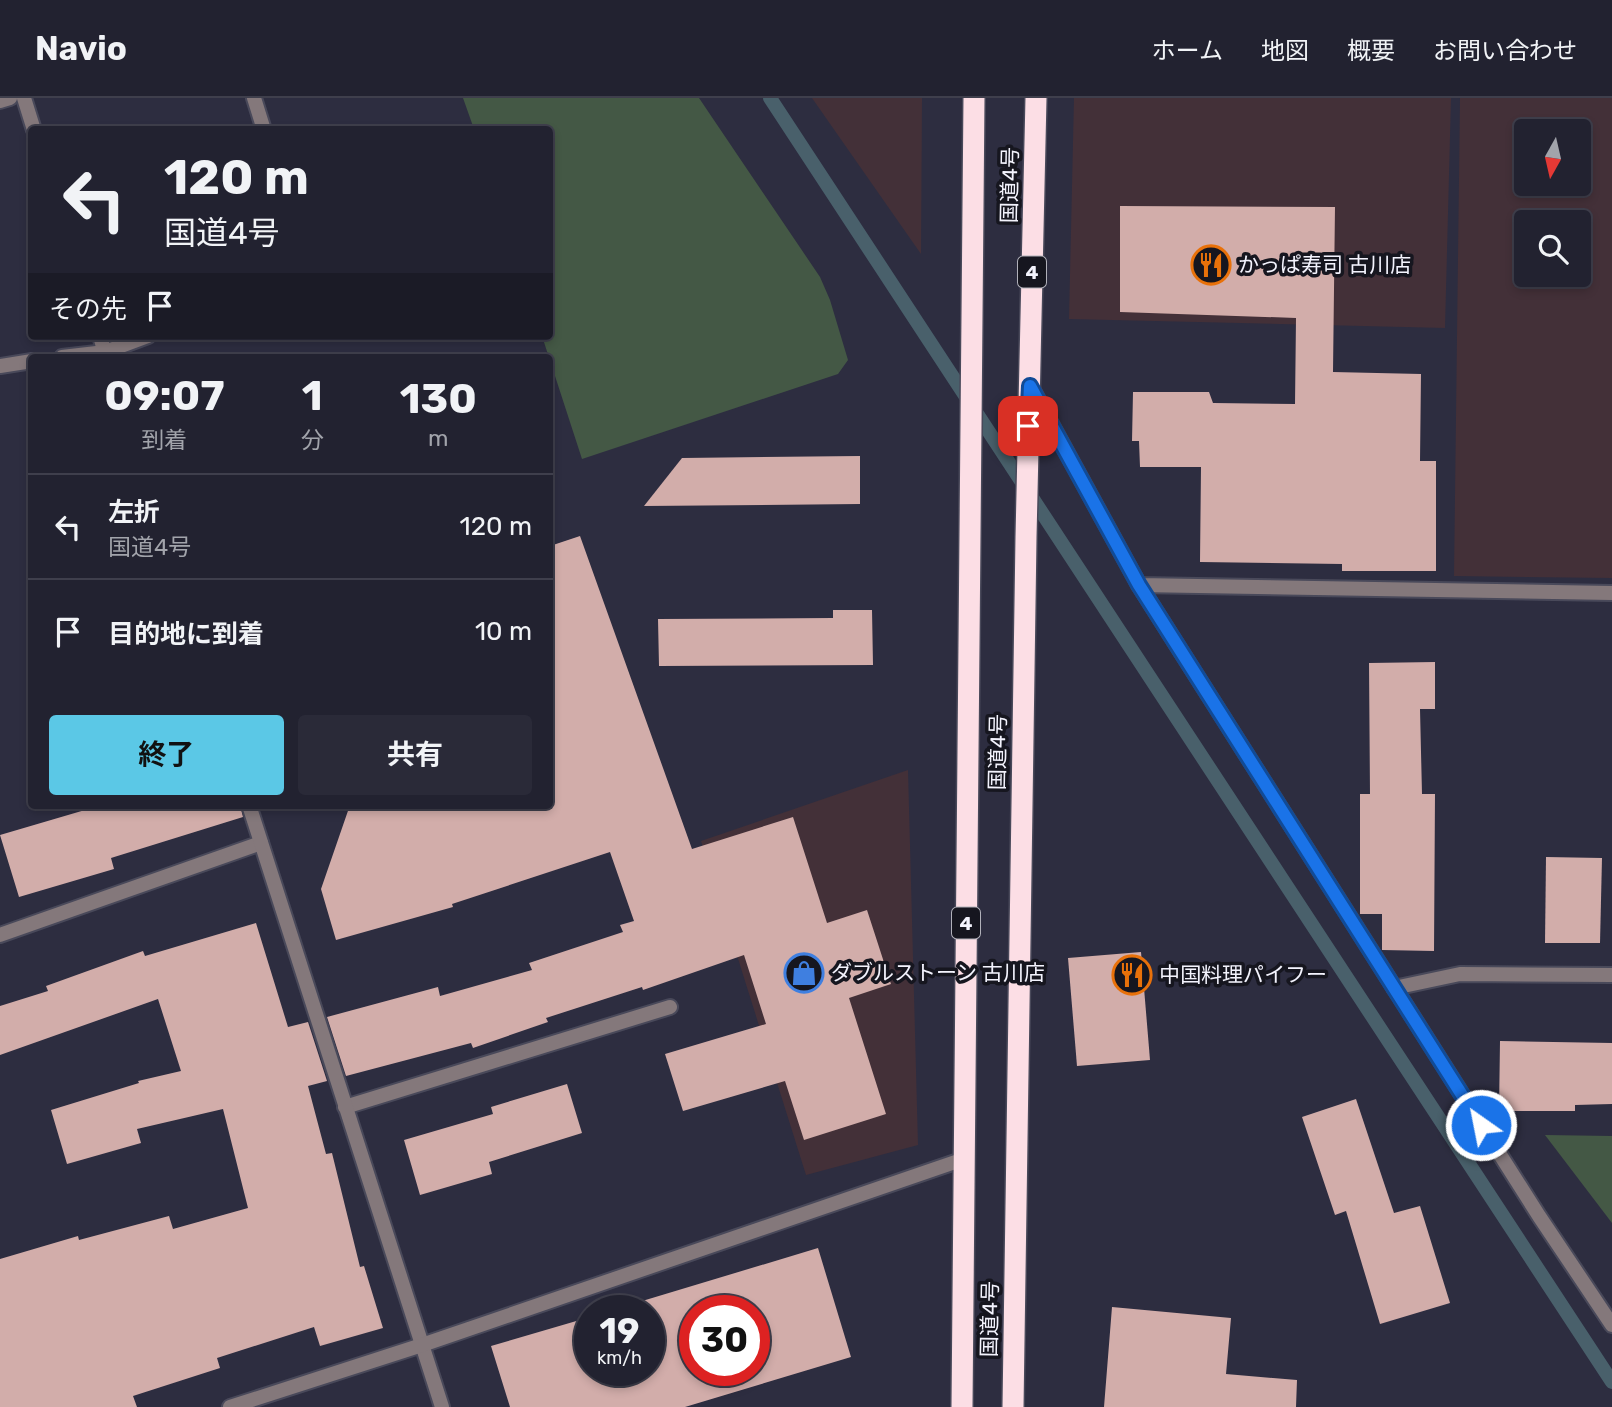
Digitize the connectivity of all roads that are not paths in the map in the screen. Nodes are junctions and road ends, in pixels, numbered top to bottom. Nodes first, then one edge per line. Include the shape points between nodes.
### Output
1 (10, 98) edge
2 (24, 98) edge
3 (254, 98) edge
4 (974, 98) edge
5 (1036, 98) edge
6 (0, 101) edge
7 (33, 126) edge
8 (263, 126) edge
9 (139, 340) edge
10 (106, 354) edge
11 (28, 362) edge
12 (0, 366) edge
13 (1030, 386) junction
14 (1139, 585) junction
15 (1612, 593) edge
16 (250, 809) edge
17 (261, 843) junction
18 (0, 935) edge
19 (1612, 975) edge
20 (1394, 988) junction
21 (670, 1007) dead end
22 (345, 1107) junction
23 (964, 1159) junction
24 (1612, 1325) edge
25 (422, 1345) junction
26 (230, 1407) edge
27 (442, 1407) edge
28 (962, 1407) edge
29 (1013, 1407) edge

1 - 6 street
2 - 7 street
3 - 8 street
4 - 23 highway, 国道4号 / 4
5 - 13 highway, 国道4号 / 4
9 - 10 street
11 - 12 street
13 - 14 street
13 - 29 highway, 国道4号 / 4
14 - 15 street
14 - 20 street
16 - 17 street
17 - 18 street
17 - 22 street
19 - 20 street via 1460,974
20 - 24 street
21 - 22 street
22 - 25 street
23 - 25 street
23 - 28 highway, 国道4号 / 4
25 - 26 street
25 - 27 street

